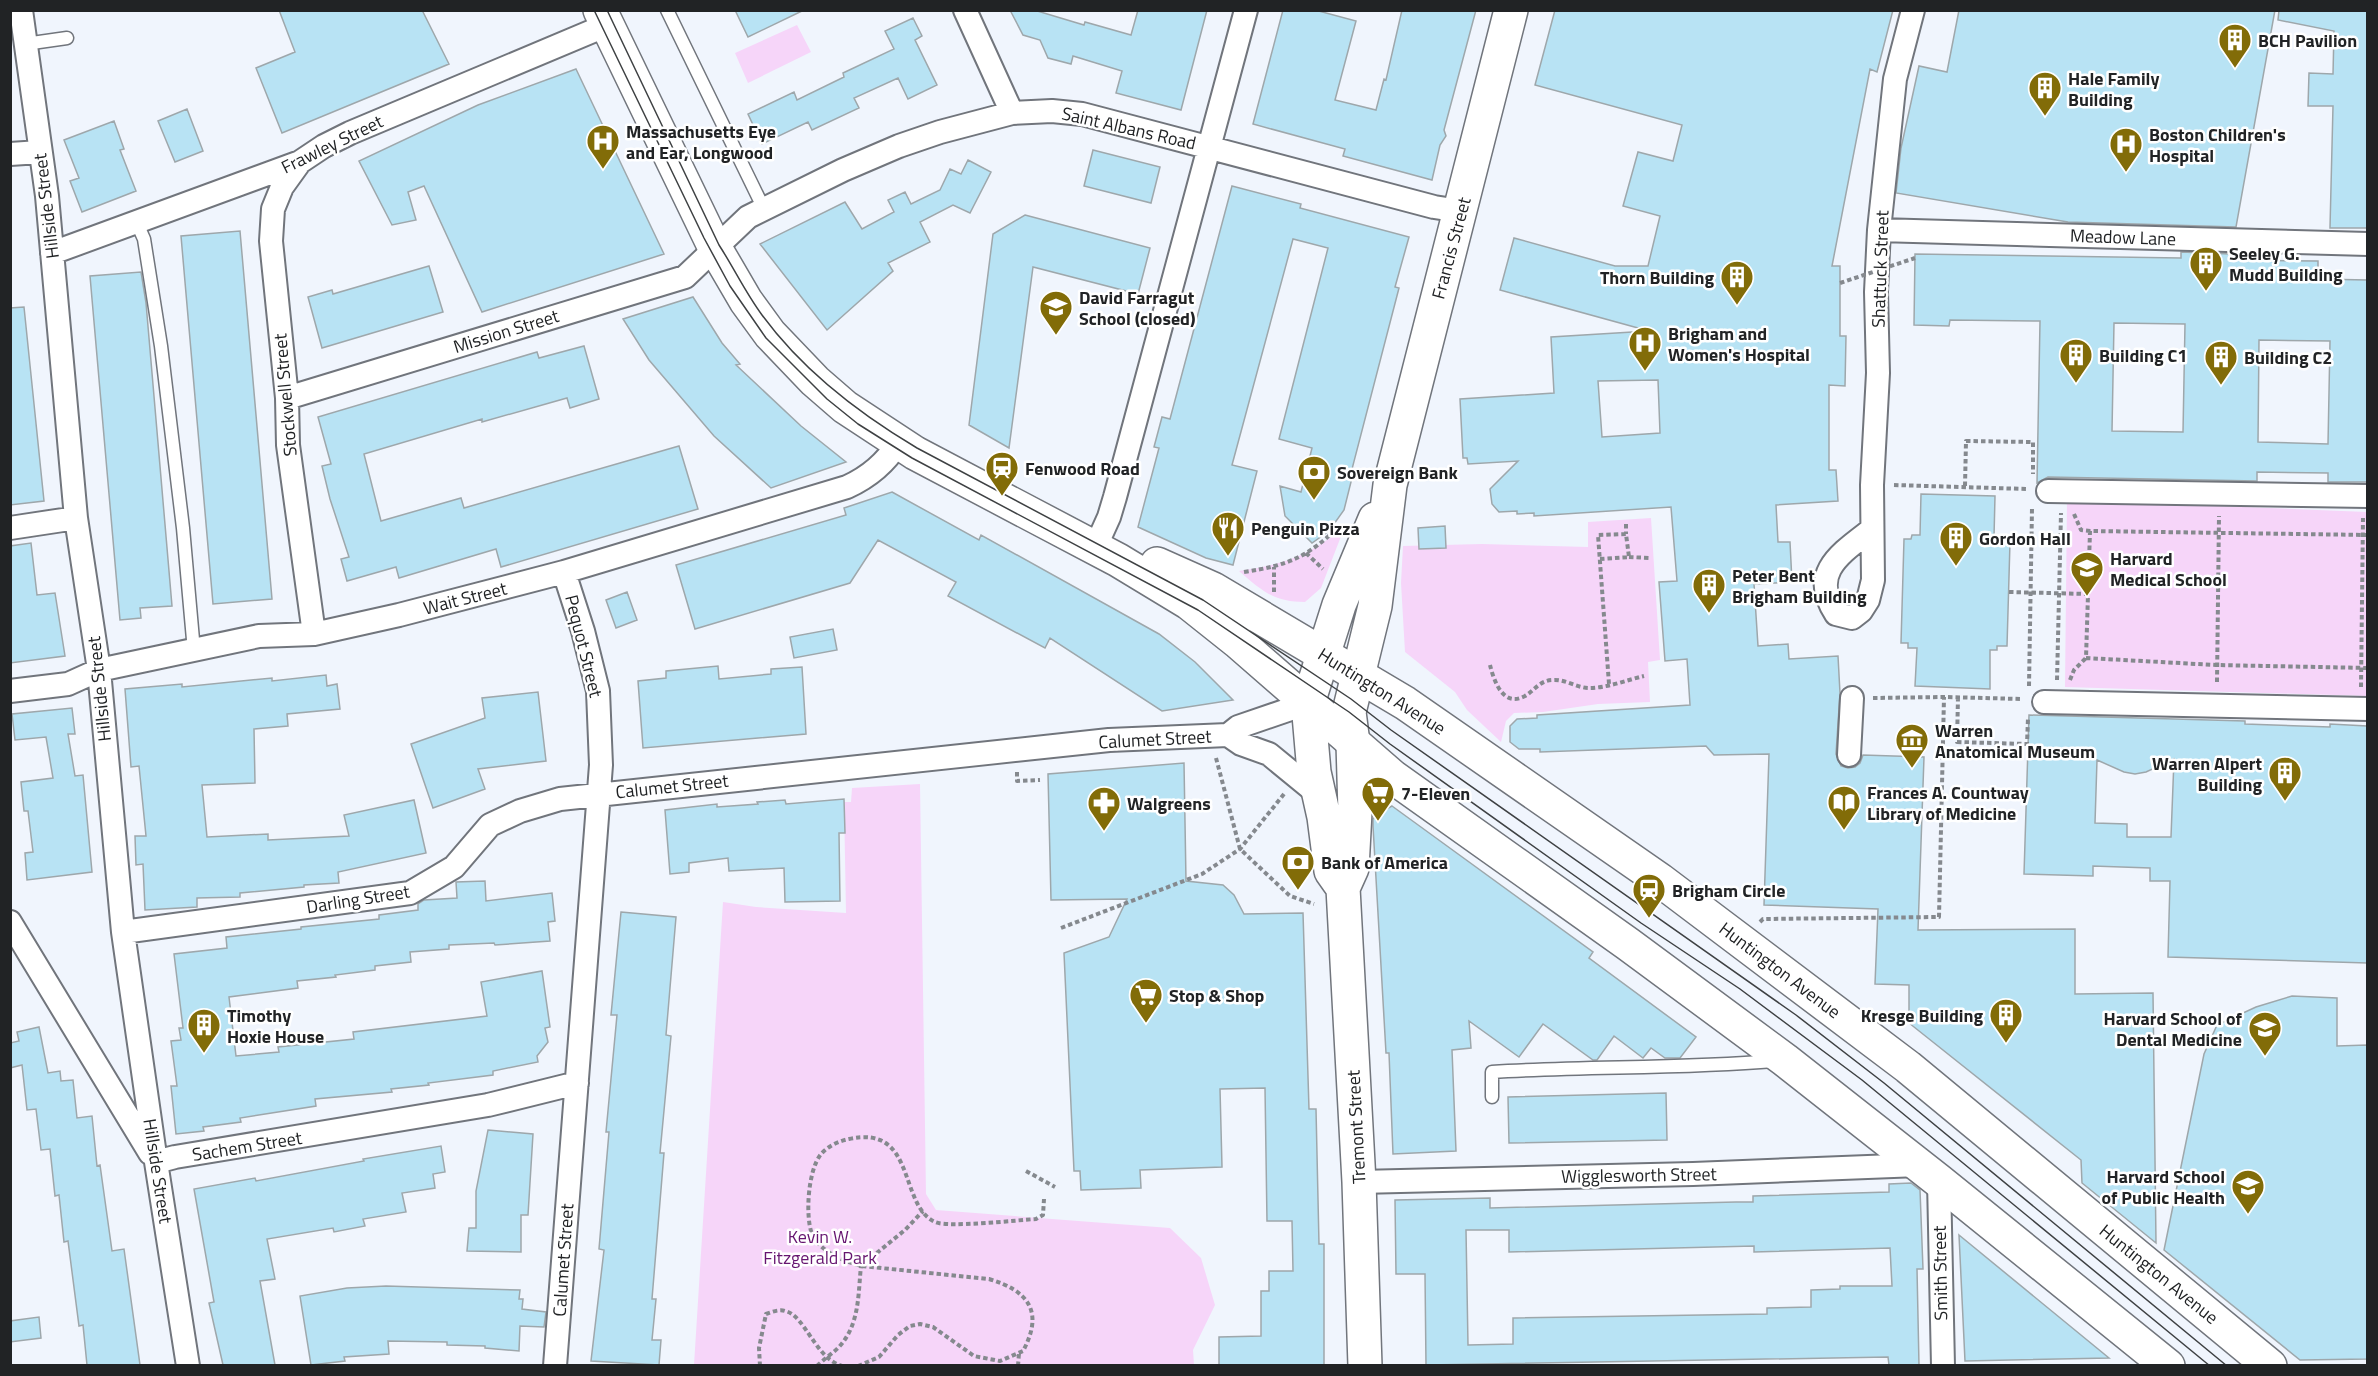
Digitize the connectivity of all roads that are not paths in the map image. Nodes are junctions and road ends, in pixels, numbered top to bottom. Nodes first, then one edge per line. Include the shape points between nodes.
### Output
1 (21, 10) edge
2 (667, 10) edge
3 (965, 10) edge
4 (1246, 10) edge
5 (1511, 10) edge
6 (1913, 10) edge
7 (604, 18) edge
8 (67, 38) dead end
9 (25, 44) junction
10 (1012, 113) junction
11 (1210, 146) junction
12 (40, 152) junction
13 (10, 154) edge
14 (300, 162) junction
15 (764, 209) junction
16 (1460, 211) junction
17 (136, 221) junction
18 (1879, 230) junction
19 (2367, 244) edge
20 (715, 248) junction
21 (52, 253) junction
22 (287, 398) junction
23 (898, 443) junction
24 (1390, 485) junction
25 (2047, 493) road end
26 (2366, 496) edge
27 (76, 518) junction
28 (10, 528) edge
29 (1871, 530) dead end
30 (1095, 548) junction
31 (564, 572) junction
32 (314, 634) junction
33 (194, 651) junction
34 (1324, 654) junction
35 (99, 670) junction
36 (1359, 675) junction
37 (10, 691) edge
38 (1852, 698) road end
39 (2037, 700) road end
40 (1308, 703) junction
41 (2364, 709) edge
42 (1228, 735) junction
43 (1353, 743) junction
44 (1850, 755) dead end
45 (600, 794) junction
46 (1320, 795) junction
47 (1343, 888) junction
48 (10, 922) edge
49 (123, 933) junction
50 (1785, 1060) junction
51 (577, 1083) junction
52 (1492, 1097) dead end
53 (156, 1162) junction
54 (1929, 1173) junction
55 (1359, 1182) junction
56 (188, 1365) edge
57 (555, 1365) edge
58 (1365, 1365) edge
59 (1942, 1365) edge
60 (2168, 1365) edge
61 (2270, 1365) edge

1 - 9 street, Hillside Street
2 - 15 lane
3 - 10 street
4 - 11 street
5 - 16 main road, Francis Street
6 - 18 street, Shattuck Street via 1895,79
7 - 14 street, Frawley Street via 351,132
7 - 20 main road, Huntington Avenue
8 - 9 lane
9 - 12 street, Hillside Street
10 - 11 street, Saint Albans Road via 1082,114
10 - 15 street, Saint Albans Road via 899,146
11 - 16 street, Saint Albans Road
11 - 30 street via 1115,497
12 - 13 street
12 - 21 street, Hillside Street
14 - 17 street, Frawley Street
14 - 22 street, Stockwell Street via 273,208 271,241
15 - 20 street, Saint Albans Road via 748,217
16 - 24 main road, Francis Street
17 - 21 street, Frawley Street
17 - 33 lane via 144,239 161,346
18 - 19 street, Meadow Lane
18 - 29 street, Shattuck Street
20 - 22 street, Mission Street via 685,277
20 - 23 main road, Huntington Avenue via 746,301 784,350 830,395
21 - 27 street, Hillside Street
22 - 32 street, Stockwell Street via 288,445
23 - 30 main road, Huntington Avenue
23 - 31 street, Wait Street via 871,475 847,487
24 - 34 main road, Francis Street via 1343,594
24 - 36 main road, Francis Street via 1376,606
25 - 26 street
27 - 28 street
27 - 35 street, Hillside Street
30 - 34 main road, Huntington Avenue via 1164,565
30 - 40 main road, Huntington Avenue via 1189,603
31 - 32 street, Wait Street
31 - 45 street, Pequot Street via 598,691
32 - 33 street, Wait Street via 259,636
33 - 35 street, Wait Street
34 - 36 main road, Huntington Avenue
34 - 40 main road, Francis Street
35 - 37 street, Wait Street via 68,684
35 - 49 street, Hillside Street
36 - 43 main road, Francis Street via 1349,712
36 - 61 main road, Huntington Avenue via 1652,874 1744,942 1908,1067
38 - 44 street
39 - 41 street
40 - 42 street, Calumet Street via 1238,727
40 - 43 main road, Huntington Avenue
40 - 46 main road, Tremont Street
42 - 45 street, Calumet Street via 1109,740
42 - 46 street via 1269,754
43 - 47 main road, Tremont Street via 1352,868
43 - 50 main road, Huntington Avenue via 1393,777
45 - 49 street, Darling Street via 560,799 490,825 454,867 410,894
45 - 51 street, Calumet Street
46 - 47 main road, Tremont Street via 1331,871
47 - 55 main road, Tremont Street
48 - 53 street
49 - 53 street, Hillside Street
50 - 52 lane via 1492,1072
50 - 54 main road, Huntington Avenue
51 - 53 street, Sachem Street via 488,1106
51 - 57 street, Calumet Street
53 - 56 street, Hillside Street
54 - 55 street, Wigglesworth Street
54 - 59 street, Smith Street
54 - 60 main road, Huntington Avenue
55 - 58 main road, Tremont Street

